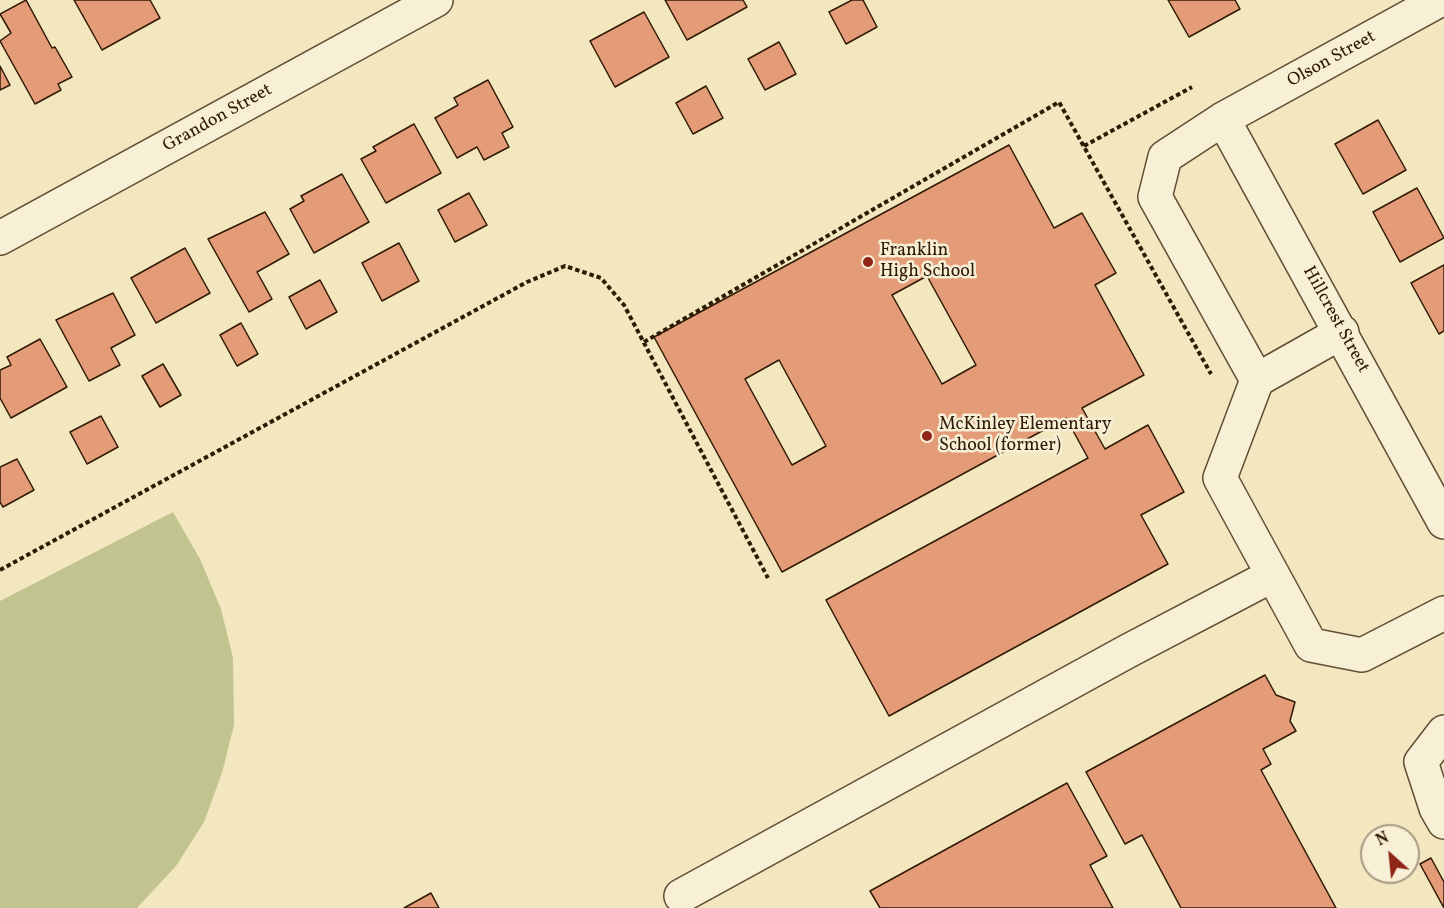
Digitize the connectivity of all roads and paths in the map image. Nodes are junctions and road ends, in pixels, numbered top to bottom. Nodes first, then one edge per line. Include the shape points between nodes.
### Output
1 (436, 0) edge
2 (1440, 0) edge
3 (1192, 87) dead end
4 (1213, 127) junction
5 (1084, 146) junction
6 (0, 238) edge
7 (1342, 332) junction
8 (644, 342) junction
9 (1211, 374) dead end
10 (1257, 380) junction
11 (1444, 522) edge
12 (0, 570) edge
13 (1273, 575) junction
14 (768, 578) dead end
15 (1444, 613) edge
16 (1444, 732) edge
17 (1444, 822) edge
18 (681, 896) dead end

1 - 6 street, Grandon Street
2 - 4 street, Olson Street
3 - 5 path
4 - 7 street, Hillcrest Street
4 - 10 street, Olson Street via 1165,157 1155,197
5 - 8 path via 1059,102
5 - 9 path
7 - 10 street
7 - 11 street, Hillcrest Street
8 - 12 path via 624,305 601,278 565,266 527,282
8 - 14 path
10 - 13 street via 1220,478
13 - 15 street via 1311,645 1362,655
13 - 18 street
16 - 17 street via 1421,762

